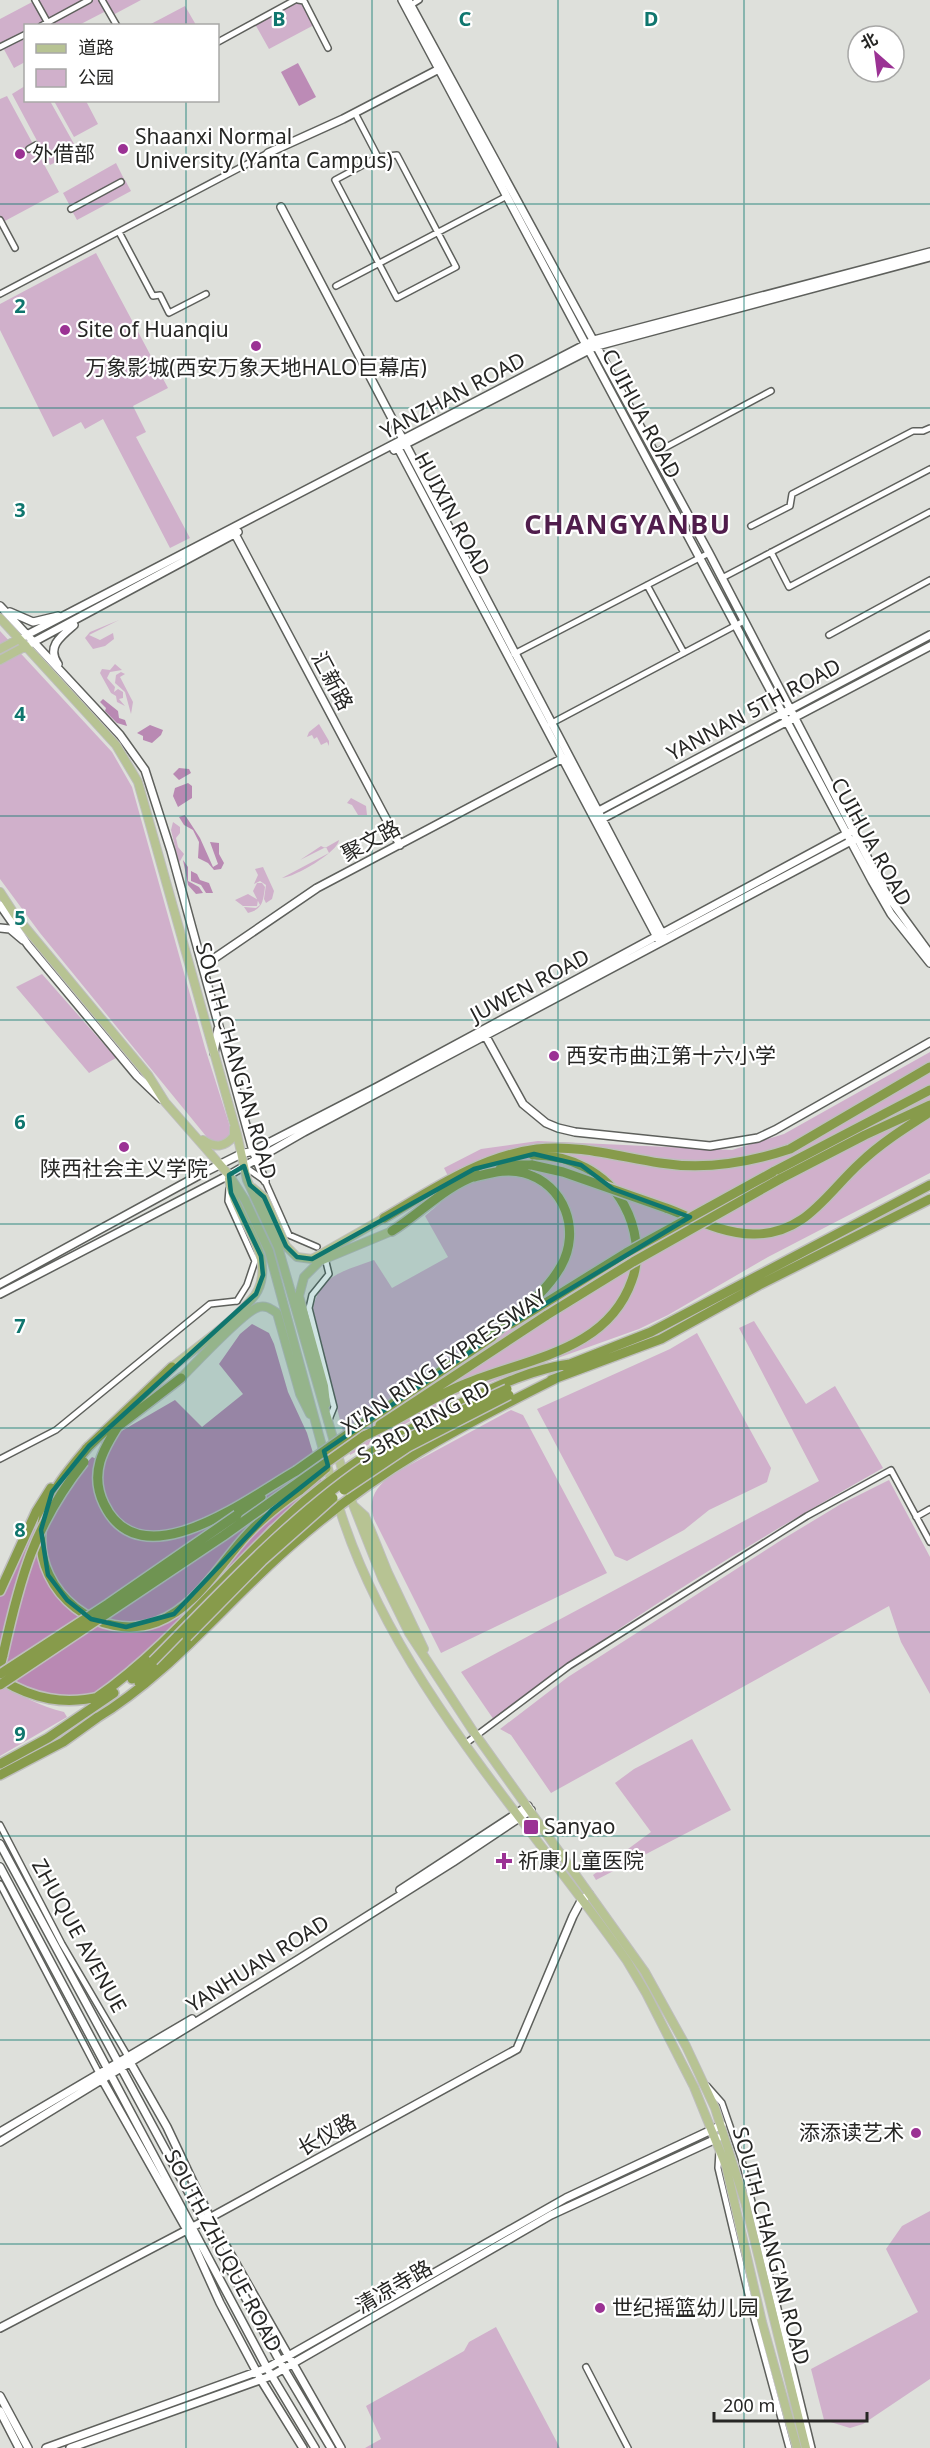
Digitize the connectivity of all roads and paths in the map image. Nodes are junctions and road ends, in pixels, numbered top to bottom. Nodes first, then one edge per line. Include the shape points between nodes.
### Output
1 (35, 0) edge
2 (89, 0) edge
3 (102, 0) edge
4 (297, 0) edge
5 (402, 0) edge
6 (419, 0) edge
7 (410, 2) edge
8 (46, 24) edge
9 (116, 24) edge
10 (24, 35) edge
11 (219, 41) edge
12 (0, 47) edge
13 (328, 48) dead end
14 (441, 68) junction
15 (355, 113) junction
16 (36, 145) dead end
17 (29, 149) dead end
18 (268, 153) joint
19 (378, 157) junction
20 (121, 182) dead end
21 (507, 196) junction
22 (280, 207) dead end
23 (70, 209) dead end
24 (0, 219) edge
25 (119, 232) junction
26 (437, 232) junction
27 (15, 248) dead end
28 (930, 252) edge
29 (930, 257) edge
30 (379, 263) junction
31 (336, 286) dead end
32 (0, 294) edge
33 (206, 294) dead end
34 (595, 343) junction
35 (588, 347) junction
36 (771, 391) dead end
37 (930, 428) edge
38 (402, 445) junction
39 (655, 453) junction
40 (930, 469) edge
41 (930, 512) edge
42 (750, 526) dead end
43 (235, 534) junction
44 (771, 552) junction
45 (709, 553) junction
46 (699, 558) junction
47 (722, 578) junction
48 (930, 580) edge
49 (647, 585) junction
50 (0, 606) edge
51 (81, 608) junction
52 (90, 612) junction
53 (0, 618) edge
54 (744, 621) junction
55 (735, 626) junction
56 (829, 635) dead end
57 (930, 635) edge
58 (28, 636) junction
59 (19, 639) junction
60 (30, 644) junction
61 (930, 646) edge
62 (0, 649) edge
63 (684, 653) junction
64 (514, 654) junction
65 (0, 660) edge
66 (68, 678) junction
67 (790, 710) junction
68 (781, 714) junction
69 (795, 718) junction
70 (786, 723) junction
71 (548, 725) junction
72 (563, 758) junction
73 (595, 813) junction
74 (599, 821) junction
75 (852, 836) junction
76 (400, 844) junction
77 (0, 892) edge
78 (0, 905) edge
79 (0, 928) edge
80 (661, 938) junction
81 (28, 945) junction
82 (930, 954) edge
83 (930, 963) edge
84 (203, 966) junction
85 (219, 1026) junction
86 (484, 1033) junction
87 (930, 1042) edge
88 (214, 1053) junction
89 (930, 1067) edge
90 (930, 1090) edge
91 (165, 1102) junction
92 (930, 1105) edge
93 (930, 1112) edge
94 (233, 1119) junction
95 (192, 1132) junction
96 (241, 1154) junction
97 (254, 1155) junction
98 (483, 1164) junction
99 (220, 1165) junction
100 (244, 1166) junction
101 (229, 1175) junction
102 (474, 1177) junction
103 (265, 1181) junction
104 (250, 1185) junction
105 (930, 1185) edge
106 (930, 1199) edge
107 (384, 1218) joint
108 (392, 1231) joint
109 (317, 1247) dead end
110 (326, 1262) dead end
111 (0, 1284) edge
112 (0, 1294) edge
113 (489, 1339) junction
114 (570, 1364) junction
115 (172, 1367) joint
116 (181, 1378) joint
117 (555, 1379) junction
118 (508, 1392) junction
119 (120, 1423) junction
120 (327, 1423) junction
121 (318, 1428) junction
122 (364, 1436) junction
123 (89, 1446) junction
124 (344, 1450) junction
125 (0, 1460) edge
126 (296, 1470) junction
127 (342, 1472) junction
128 (332, 1480) junction
129 (351, 1501) junction
130 (338, 1506) junction
131 (930, 1509) edge
132 (916, 1517) junction
133 (930, 1542) edge
134 (0, 1591) edge
135 (0, 1667) edge
136 (0, 1674) edge
137 (0, 1679) edge
138 (0, 1685) edge
139 (121, 1688) junction
140 (96, 1698) junction
141 (95, 1719) junction
142 (478, 1734) junction
143 (465, 1744) junction
144 (0, 1764) edge
145 (0, 1775) edge
146 (530, 1808) junction
147 (518, 1816) junction
148 (0, 1825) edge
149 (0, 1844) edge
150 (0, 1867) edge
151 (0, 1884) edge
152 (589, 1894) junction
153 (581, 1901) junction
154 (129, 2059) junction
155 (121, 2065) junction
156 (106, 2067) junction
157 (99, 2072) junction
158 (111, 2076) junction
159 (103, 2081) junction
160 (704, 2083) junction
161 (722, 2125) junction
162 (712, 2130) junction
163 (0, 2132) edge
164 (725, 2134) junction
165 (715, 2139) junction
166 (0, 2142) edge
167 (207, 2219) junction
168 (190, 2228) junction
169 (770, 2274) junction
170 (765, 2287) junction
171 (0, 2328) edge
172 (289, 2357) junction
173 (280, 2361) junction
174 (294, 2364) junction
175 (586, 2367) dead end
176 (267, 2368) junction
177 (284, 2369) junction
178 (257, 2372) junction
179 (271, 2376) junction
180 (261, 2380) junction
181 (0, 2396) edge
182 (0, 2411) edge
183 (793, 2447) edge
184 (19, 2448) edge
185 (28, 2448) edge
186 (46, 2448) edge
187 (70, 2448) edge
188 (303, 2448) edge
189 (315, 2448) edge
190 (331, 2448) edge
191 (341, 2448) edge
192 (628, 2448) edge
193 (806, 2448) edge
194 (812, 2448) edge

1 - 8 street
2 - 8 street
3 - 9 street
4 - 11 street
4 - 13 street via 304,1
5 - 14 main road, CUIHUA ROAD
6 - 7 street
7 - 14 main road, CUIHUA ROAD
10 - 12 street
14 - 15 main road
14 - 21 main road, CUIHUA ROAD
14 - 34 main road, CUIHUA ROAD
15 - 18 main road
15 - 19 street
16 - 17 street
18 - 25 street
19 - 26 street via 397,155
19 - 30 street via 335,180
20 - 23 street
21 - 26 street
21 - 35 main road, CUIHUA ROAD
22 - 38 main road
24 - 27 street
25 - 32 street
25 - 33 street via 153,296 160,295 169,313
26 - 30 street
26 - 30 street via 456,267 397,298
28 - 34 main road, YANZHAN ROAD
29 - 34 main road, YANZHAN ROAD
30 - 31 street
34 - 35 main road, YANZHAN ROAD
34 - 39 main road, CUIHUA ROAD
35 - 38 main road, YANZHAN ROAD
35 - 46 main road, CUIHUA ROAD
36 - 39 street
37 - 42 street via 913,430 792,494 790,506
38 - 43 main road, YANZHAN ROAD
38 - 51 main road, YANZHAN ROAD
38 - 64 main road, HUIXIN ROAD
38 - 71 main road, HUIXIN ROAD
39 - 45 main road, CUIHUA ROAD
40 - 44 street
41 - 44 street via 789,587
43 - 52 main road, YANZHAN ROAD
43 - 76 main road, 汇新路
44 - 47 street
45 - 46 street
45 - 47 main road, CUIHUA ROAD
46 - 49 street
46 - 55 main road, CUIHUA ROAD
47 - 54 main road, CUIHUA ROAD
48 - 56 street
49 - 63 street
49 - 64 street
50 - 51 main road via 17,618 33,622
50 - 58 main road
51 - 58 main road, YANZHAN ROAD
52 - 60 main road, YANZHAN ROAD
52 - 66 main road via 54,645 54,657
53 - 59 main road, SOUTH CHANG'AN ROAD
54 - 55 street
54 - 67 main road, CUIHUA ROAD
55 - 63 street
55 - 68 main road, CUIHUA ROAD
57 - 67 main road, YANNAN 5TH ROAD
58 - 59 main road, YANZHAN ROAD
58 - 60 main road
59 - 60 main road, SOUTH CHANG'AN ROAD
59 - 62 main road
60 - 65 main road
60 - 66 main road
60 - 88 main road, SOUTH CHANG'AN ROAD via 116,744 138,782
61 - 69 main road, YANNAN 5TH ROAD
63 - 71 street
64 - 71 main road, HUIXIN ROAD
66 - 84 main road via 128,744 145,770
67 - 68 main road, YANNAN 5TH ROAD
67 - 69 main road, CUIHUA ROAD
68 - 70 main road, CUIHUA ROAD
68 - 73 main road, YANNAN 5TH ROAD
69 - 70 main road, YANNAN 5TH ROAD
69 - 75 main road, CUIHUA ROAD
70 - 74 main road, YANNAN 5TH ROAD
70 - 75 main road, CUIHUA ROAD
71 - 72 main road, HUIXIN ROAD
71 - 73 main road, HUIXIN ROAD
72 - 73 main road, HUIXIN ROAD
72 - 76 main road, 聚文路
73 - 74 main road, HUIXIN ROAD
74 - 80 main road, HUIXIN ROAD
75 - 80 main road, JUWEN ROAD
75 - 82 main road, CUIHUA ROAD
75 - 83 main road, CUIHUA ROAD via 891,914
76 - 84 main road, 聚文路 via 317,888
77 - 91 main road, SOUTH CHANG'AN ROAD via 148,1075
78 - 81 main road
79 - 81 main road via 10,929
80 - 86 main road, JUWEN ROAD
81 - 91 main road via 137,1076
84 - 85 main road
85 - 88 main road
85 - 97 main road
86 - 87 main road via 523,1104 546,1123 575,1132 710,1146 750,1140 775,1130
86 - 97 main road, JUWEN ROAD
88 - 94 main road, SOUTH CHANG'AN ROAD
89 - 98 highway via 790,1149 750,1161 689,1166 562,1148 509,1155
90 - 113 highway, XI'AN RING EXPRESSWAY, bridge via 626,1253
91 - 95 main road, SOUTH CHANG'AN ROAD
92 - 122 highway, XI'AN RING EXPRESSWAY, bridge via 790,1173 633,1262
93 - 102 highway, bridge via 878,1147 803,1221 768,1233 723,1229 563,1172 532,1165 511,1165
94 - 95 main road via 234,1136 220,1146 212,1146
94 - 96 main road, SOUTH CHANG'AN ROAD
95 - 99 main road, SOUTH CHANG'AN ROAD
96 - 97 main road, JUWEN ROAD
96 - 99 main road, JUWEN ROAD
96 - 100 main road, SOUTH CHANG'AN ROAD
97 - 100 main road, JUWEN ROAD
97 - 103 main road
98 - 107 highway
98 - 122 highway, bridge via 534,1154 554,1156 597,1174 631,1218 637,1268 630,1286 604,1326 582,1341 464,1384
99 - 101 main road, SOUTH CHANG'AN ROAD
99 - 111 main road, JUWEN ROAD
100 - 101 main road, JUWEN ROAD
100 - 103 street
100 - 104 main road, SOUTH CHANG'AN ROAD
101 - 112 main road, JUWEN ROAD
101 - 115 main road via 231,1192 261,1256 263,1275 256,1294
101 - 121 main road, SOUTH CHANG'AN ROAD via 269,1251
101 - 125 street via 228,1201 255,1261 238,1303 210,1304 56,1430
102 - 108 highway via 444,1192
102 - 113 highway via 503,1171 534,1177 558,1195 567,1211 570,1240 566,1257 541,1291
103 - 109 street via 289,1235
104 - 107 main road via 264,1197 286,1246 297,1257 312,1259
104 - 120 main road, SOUTH CHANG'AN ROAD via 278,1247
105 - 114 highway, S 3RD RING RD via 651,1332
106 - 117 highway, S 3RD RING RD via 661,1339
108 - 120 main road via 320,1261 304,1277 299,1296 324,1386
110 - 120 street via 329,1274 312,1295 309,1308 334,1407
113 - 126 highway, bridge
114 - 118 highway, S 3RD RING RD
114 - 127 highway via 545,1368 492,1388
115 - 123 highway
116 - 119 highway
116 - 121 main road via 245,1316 258,1307 269,1308 277,1313 300,1394
117 - 118 highway, S 3RD RING RD
117 - 129 highway via 422,1448
118 - 139 highway, S 3RD RING RD, bridge via 413,1436 350,1477 285,1529
118 - 141 highway, S 3RD RING RD, bridge via 408,1446 351,1484 262,1560 187,1637
119 - 126 highway via 97,1466 97,1486 111,1516 129,1530 153,1538 204,1524
119 - 135 highway, bridge via 84,1462 47,1515 19,1583
120 - 127 main road, SOUTH CHANG'AN ROAD
121 - 128 main road, SOUTH CHANG'AN ROAD
122 - 124 highway, XI'AN RING EXPRESSWAY, bridge
123 - 124 highway, bridge via 52,1492 41,1530 41,1547 48,1575 57,1589 91,1619 126,1627 174,1614 190,1601 246,1535
123 - 134 highway via 56,1480 36,1512
124 - 138 highway, XI'AN RING EXPRESSWAY, bridge
126 - 136 highway, bridge via 166,1564
127 - 128 highway
127 - 129 main road, SOUTH CHANG'AN ROAD
128 - 130 main road, SOUTH CHANG'AN ROAD
128 - 140 highway via 296,1509 148,1657
129 - 130 highway
129 - 142 main road, SOUTH CHANG'AN ROAD via 409,1633
130 - 141 highway via 254,1580 165,1669
130 - 143 main road, SOUTH CHANG'AN ROAD via 381,1607
131 - 132 street
132 - 133 street
132 - 142 street via 891,1470 807,1516 569,1666
137 - 140 highway, S 3RD RING RD via 50,1700 74,1702
139 - 140 highway, S 3RD RING RD
139 - 144 highway via 48,1738
141 - 145 highway, S 3RD RING RD via 63,1742
142 - 143 street
142 - 146 main road, SOUTH CHANG'AN ROAD
143 - 147 main road, SOUTH CHANG'AN ROAD
146 - 147 main road, YANHUAN ROAD
146 - 152 main road, SOUTH CHANG'AN ROAD
147 - 153 main road, SOUTH CHANG'AN ROAD
147 - 154 main road, YANHUAN ROAD
148 - 154 street, ZHUQUE AVENUE via 62,1944
149 - 155 main road, ZHUQUE AVENUE
150 - 156 main road, ZHUQUE AVENUE
151 - 157 street
152 - 153 main road, 长仪路
152 - 160 main road, SOUTH CHANG'AN ROAD via 645,1972
153 - 162 main road, SOUTH CHANG'AN ROAD via 646,1993
153 - 167 main road, 长仪路 via 517,2049
154 - 155 main road, YANHUAN ROAD
154 - 167 main road via 167,2127
155 - 156 main road, YANHUAN ROAD
155 - 158 main road, YANHUAN ROAD
155 - 167 main road, SOUTH ZHUQUE ROAD
156 - 157 main road, YANHUAN ROAD
156 - 158 main road, SOUTH ZHUQUE ROAD
157 - 159 street
157 - 163 main road, YANHUAN ROAD
158 - 159 main road, YANHUAN ROAD
158 - 168 main road, SOUTH ZHUQUE ROAD
159 - 166 main road, YANHUAN ROAD
159 - 168 main road
160 - 161 main road, SOUTH CHANG'AN ROAD
160 - 169 street via 722,2103 737,2144
161 - 162 main road, 清凉寺路
161 - 164 main road, SOUTH CHANG'AN ROAD
162 - 165 main road, SOUTH CHANG'AN ROAD
162 - 172 main road, 清凉寺路 via 566,2198
164 - 165 main road, 清凉寺路
164 - 170 main road, SOUTH CHANG'AN ROAD
165 - 174 main road, 清凉寺路 via 551,2215
165 - 183 main road, SOUTH CHANG'AN ROAD via 730,2184
167 - 168 main road, 长仪路
167 - 172 main road
167 - 173 main road, SOUTH ZHUQUE ROAD
168 - 171 main road, 长仪路
168 - 176 main road, SOUTH ZHUQUE ROAD
168 - 178 main road
169 - 170 street
169 - 194 street
170 - 193 main road, SOUTH CHANG'AN ROAD
172 - 173 main road, 清凉寺路
172 - 174 main road
173 - 176 main road, 清凉寺路
173 - 177 main road, SOUTH ZHUQUE ROAD
174 - 177 main road, 清凉寺路
174 - 191 main road
175 - 192 street
176 - 178 main road, 清凉寺路
176 - 179 main road, SOUTH ZHUQUE ROAD
177 - 179 main road, 清凉寺路
177 - 190 main road, SOUTH ZHUQUE ROAD
178 - 180 main road
178 - 186 main road, 清凉寺路
179 - 180 main road, 清凉寺路
179 - 189 main road, SOUTH ZHUQUE ROAD
180 - 187 main road, 清凉寺路
180 - 188 main road
181 - 185 main road
182 - 184 main road

